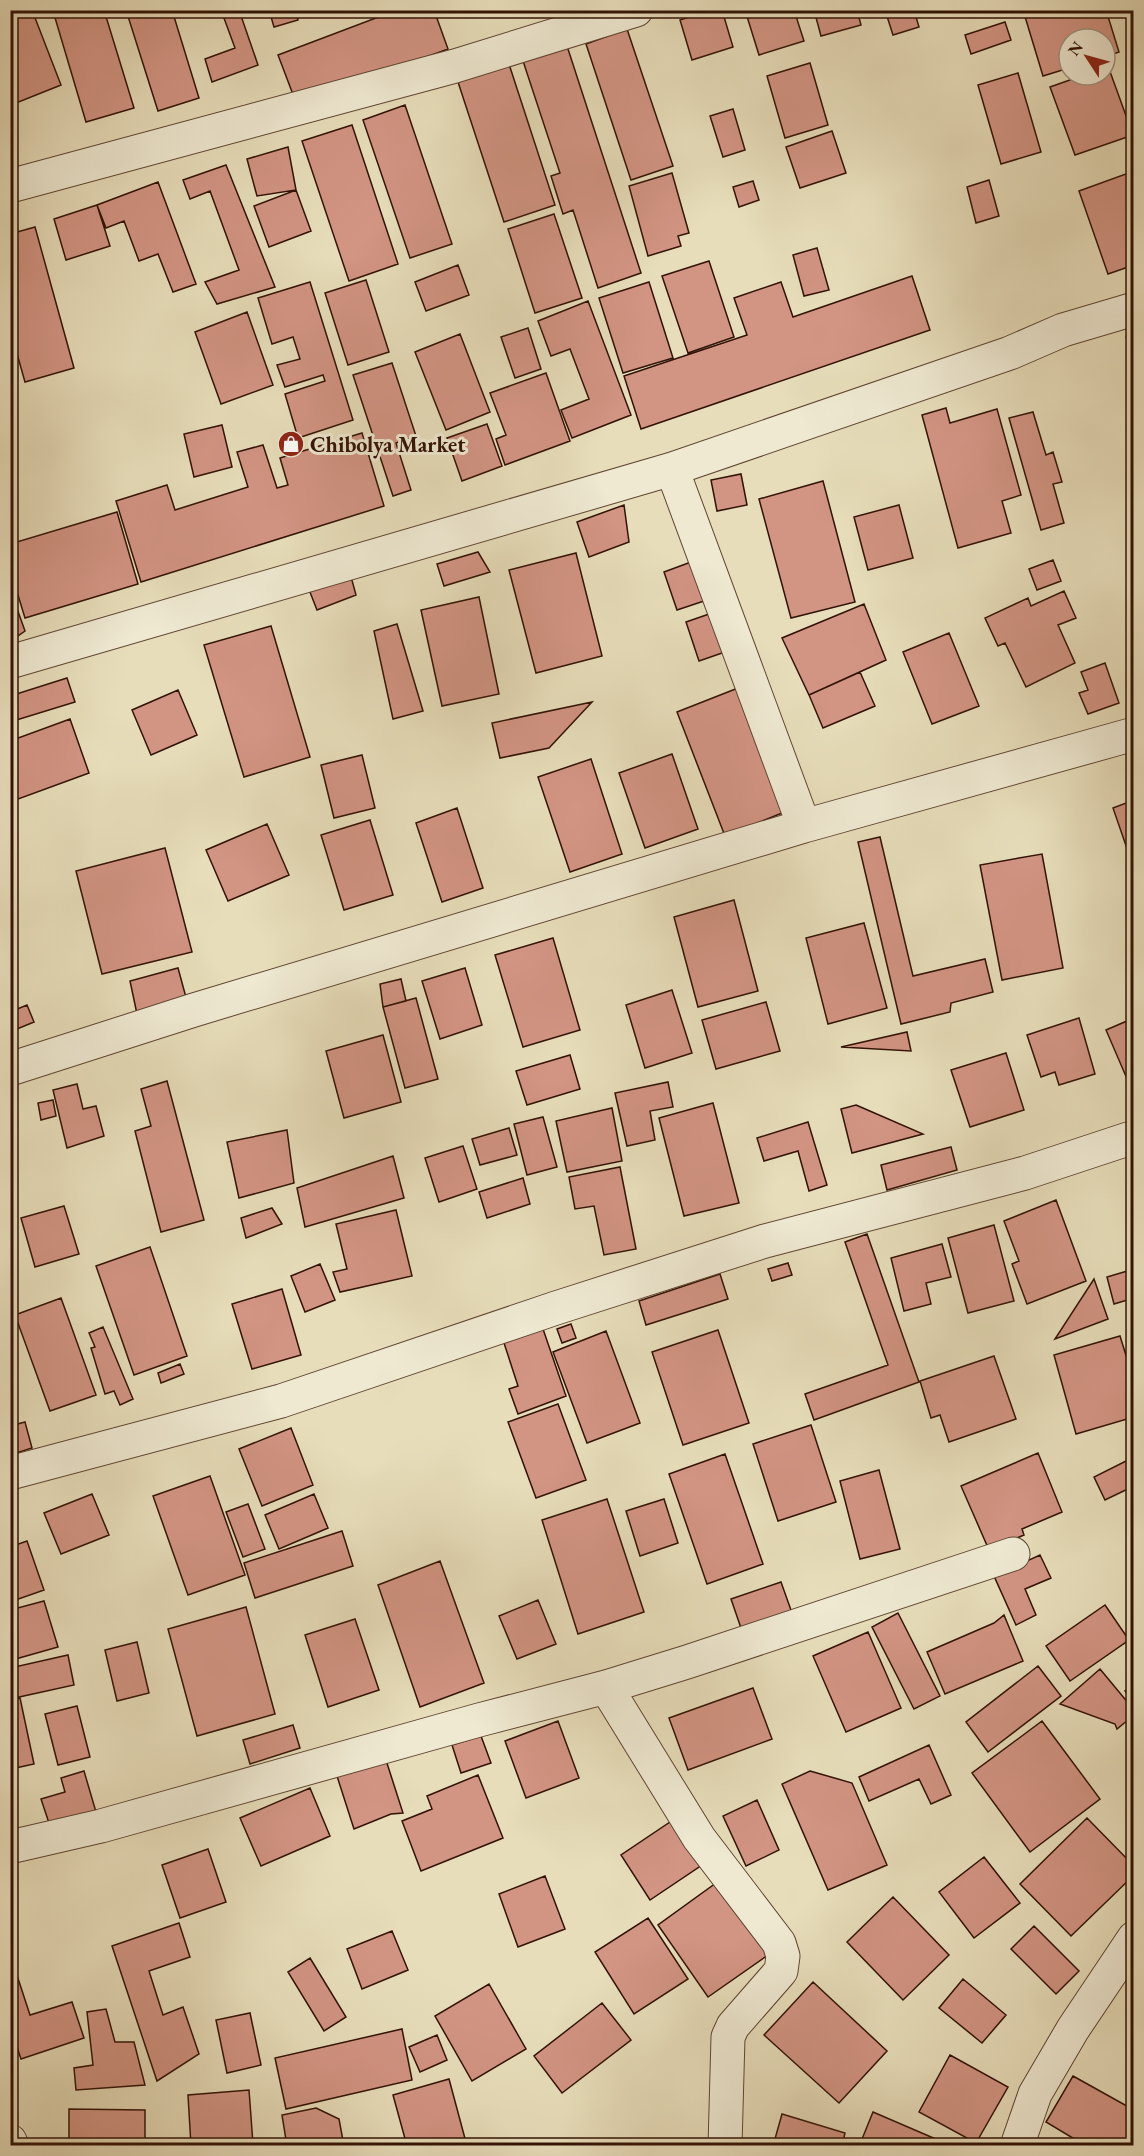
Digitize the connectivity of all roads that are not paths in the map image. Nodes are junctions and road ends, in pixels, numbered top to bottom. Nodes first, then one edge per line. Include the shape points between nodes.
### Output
1 (636, 10) edge
2 (10, 186) edge
3 (1134, 309) edge
4 (672, 469) junction
5 (10, 662) edge
6 (1134, 734) edge
7 (804, 826) junction
8 (10, 1069) edge
9 (1134, 1137) edge
10 (10, 1473) edge
11 (1013, 1554) dead end
12 (606, 1686) junction
13 (10, 1847) edge
14 (1134, 1938) edge
15 (725, 2145) edge
16 (1017, 2145) edge

1 - 2 street via 455,66
3 - 4 street via 1063,330 1010,353
4 - 5 street
4 - 7 street
6 - 7 street
7 - 8 street
9 - 10 street via 1025,1173 765,1242 281,1401
11 - 12 street
12 - 13 street via 100,1826
12 - 15 street via 699,1838 779,1943 783,1956 781,1971 728,2037
14 - 16 street via 1035,2094

